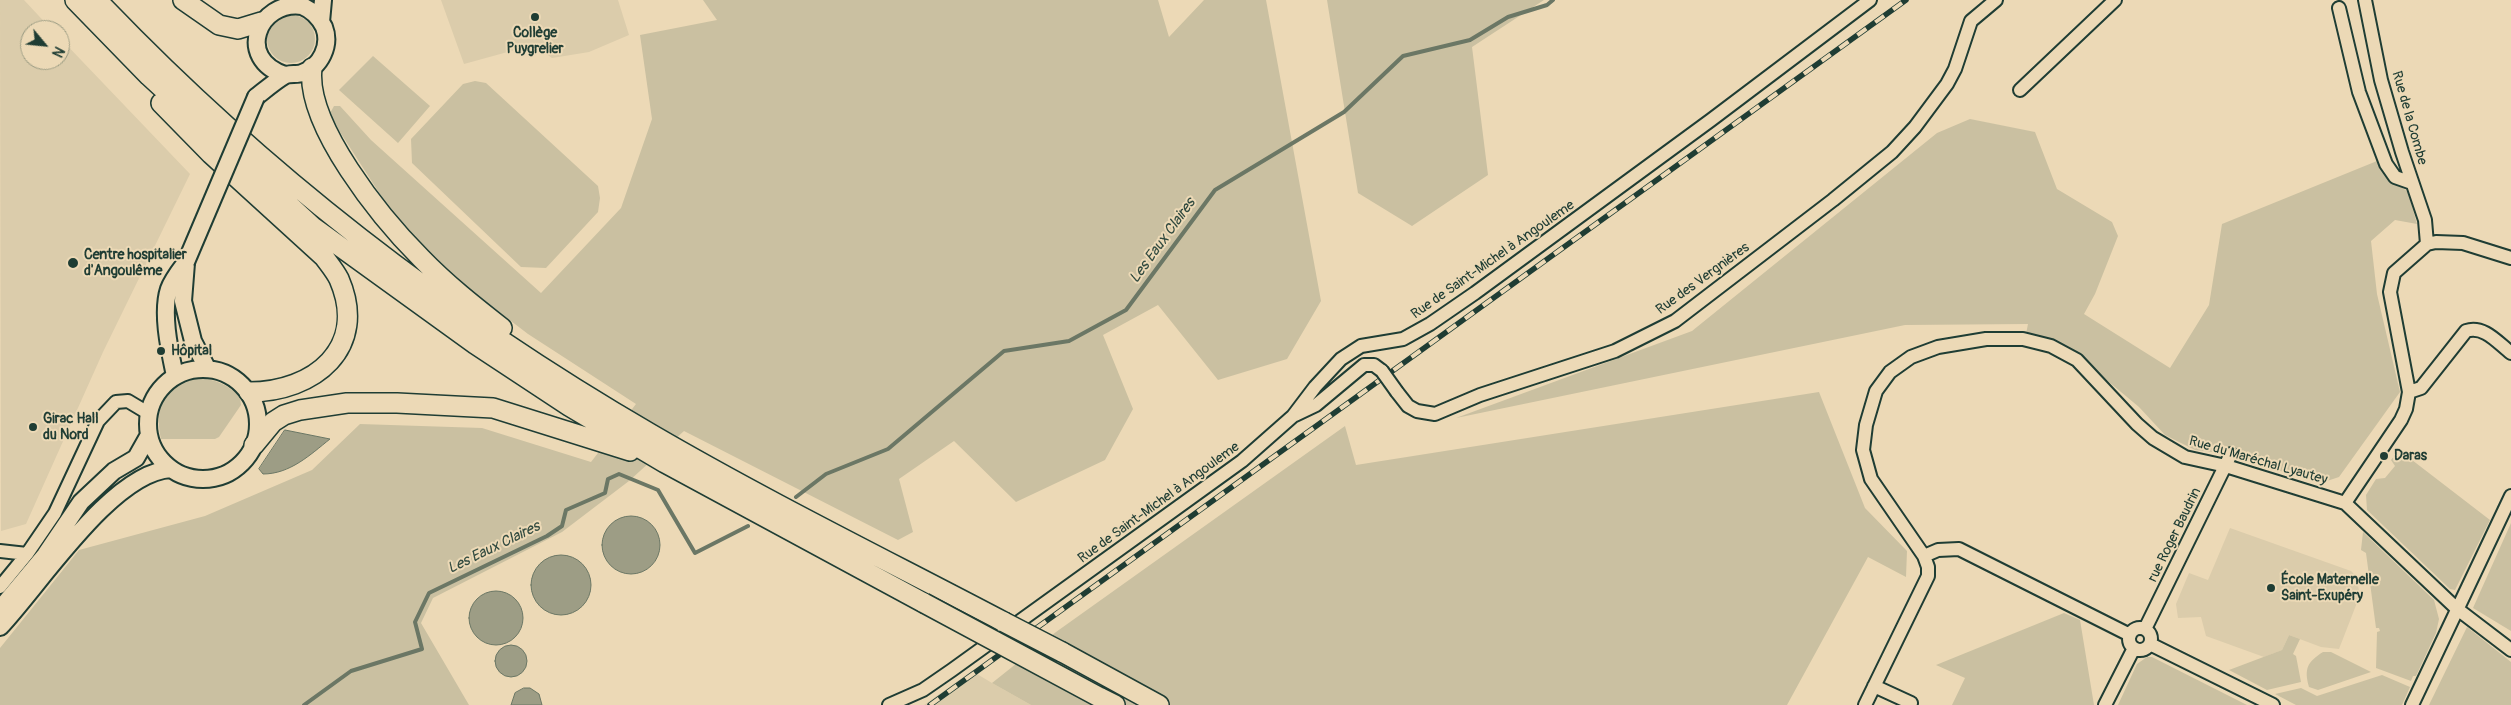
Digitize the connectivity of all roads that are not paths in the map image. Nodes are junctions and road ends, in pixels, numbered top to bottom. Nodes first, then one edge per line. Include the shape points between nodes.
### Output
1 (75, 0) edge
2 (97, 0) edge
3 (183, 0) edge
4 (324, 0) edge
5 (1870, 0) edge
6 (1996, 0) edge
7 (2115, 0) edge
8 (2365, 0) edge
9 (290, 2) edge
10 (2339, 8) dead end
11 (261, 22) junction
12 (321, 22) junction
13 (103, 30) junction
14 (263, 61) junction
15 (312, 68) junction
16 (285, 75) junction
17 (2020, 90) dead end
18 (256, 97) junction
19 (2412, 183) junction
20 (2427, 244) junction
21 (2511, 258) edge
22 (186, 262) junction
23 (513, 348) junction
24 (2511, 354) edge
25 (207, 368) junction
26 (175, 376) junction
27 (249, 392) junction
28 (2409, 392) junction
29 (148, 414) junction
30 (1293, 416) junction
31 (149, 435) junction
32 (254, 445) junction
33 (2228, 460) junction
34 (665, 462) junction
35 (171, 469) junction
36 (2511, 496) edge
37 (2345, 502) junction
38 (0, 552) edge
39 (27, 554) junction
40 (1924, 556) junction
41 (0, 587) edge
42 (2456, 608) junction
43 (0, 609) edge
44 (0, 627) edge
45 (2145, 629) junction
46 (2130, 635) junction
47 (2150, 644) junction
48 (2134, 648) junction
49 (2511, 650) edge
50 (1874, 686) junction
51 (1107, 701) edge
52 (1911, 703) dead end
53 (889, 705) edge
54 (1159, 705) edge
55 (1864, 705) edge
56 (2105, 705) edge
57 (2274, 705) edge
58 (2412, 705) edge

1 - 13 highway
2 - 23 highway via 211,113 293,185 402,271
3 - 11 highway via 219,25 238,28
4 - 12 main road
5 - 30 street, Rue de Saint-Michel à Angouleme via 1430,324 1403,339 1361,346 1341,359
6 - 30 street, Rue des Vergnières, bridge via 1971,21 1947,84 1892,152 1674,321 1615,351 1480,395 1435,414 1408,406 1374,364 1364,365 1316,405
7 - 17 street
8 - 19 street, Rue de la Combe via 2381,80
9 - 11 main road
9 - 12 main road via 307,8
10 - 19 street via 2359,92 2386,164 2395,177
11 - 14 main road via 256,42
12 - 15 main road via 326,41 324,52
13 - 27 highway via 145,87 210,154 324,257 338,277 345,295 347,314 339,349 330,363 318,372 279,389
13 - 34 highway via 313,227 475,344 569,406
14 - 16 main road via 269,68
14 - 18 main road
15 - 16 main road via 295,75
15 - 23 highway via 311,79 319,115 353,174 421,258 504,330
16 - 18 main road
18 - 22 main road, bridge
19 - 20 street, Rue de la Combe via 2425,220
20 - 21 street via 2463,243
20 - 28 street via 2394,273 2390,292
22 - 25 main road via 184,301 193,341
22 - 26 main road via 169,288 166,302 166,326
23 - 54 highway, bridge via 692,457
24 - 28 street via 2484,331 2474,328 2466,331 2421,388
25 - 26 main road
25 - 27 main road via 230,375
26 - 29 main road via 157,392
27 - 32 main road via 256,409 258,427
28 - 37 street via 2401,420
29 - 31 main road
29 - 39 street via 128,401 116,402 98,421 55,513
30 - 53 street, Rue de Saint-Michel à Angouleme via 1242,461 1116,554 930,685
31 - 35 main road via 161,460
31 - 43 main road via 136,458 114,471 81,502 34,570
32 - 34 highway via 273,422 292,413 347,403 397,403 493,408
32 - 35 main road via 234,470 218,477 194,478
33 - 37 street, Rue du Maréchal Lyautey
33 - 40 street, Rue du Maréchal Lyautey via 2185,457 2153,438 2077,360 2050,346 2023,339 1986,339 1938,347 1911,357 1890,372 1876,392 1866,424 1863,450 1871,479
33 - 45 street, rue Roger Baudrin
34 - 51 highway, bridge
35 - 44 main road via 162,470 119,493 88,522
36 - 42 street
37 - 42 street, Rue du Maréchal Lyautey
38 - 39 street
39 - 41 street
40 - 46 street via 1938,550 1959,549
40 - 50 street, Rue du Maréchal Lyautey via 1928,576
42 - 49 street, Rue du Maréchal Lyautey
42 - 58 street
45 - 46 street via 2135,630
45 - 47 street via 2150,634
46 - 48 street
47 - 48 street via 2145,649
47 - 57 street
48 - 56 street
50 - 52 street
50 - 55 street, Rue du Maréchal Lyautey

